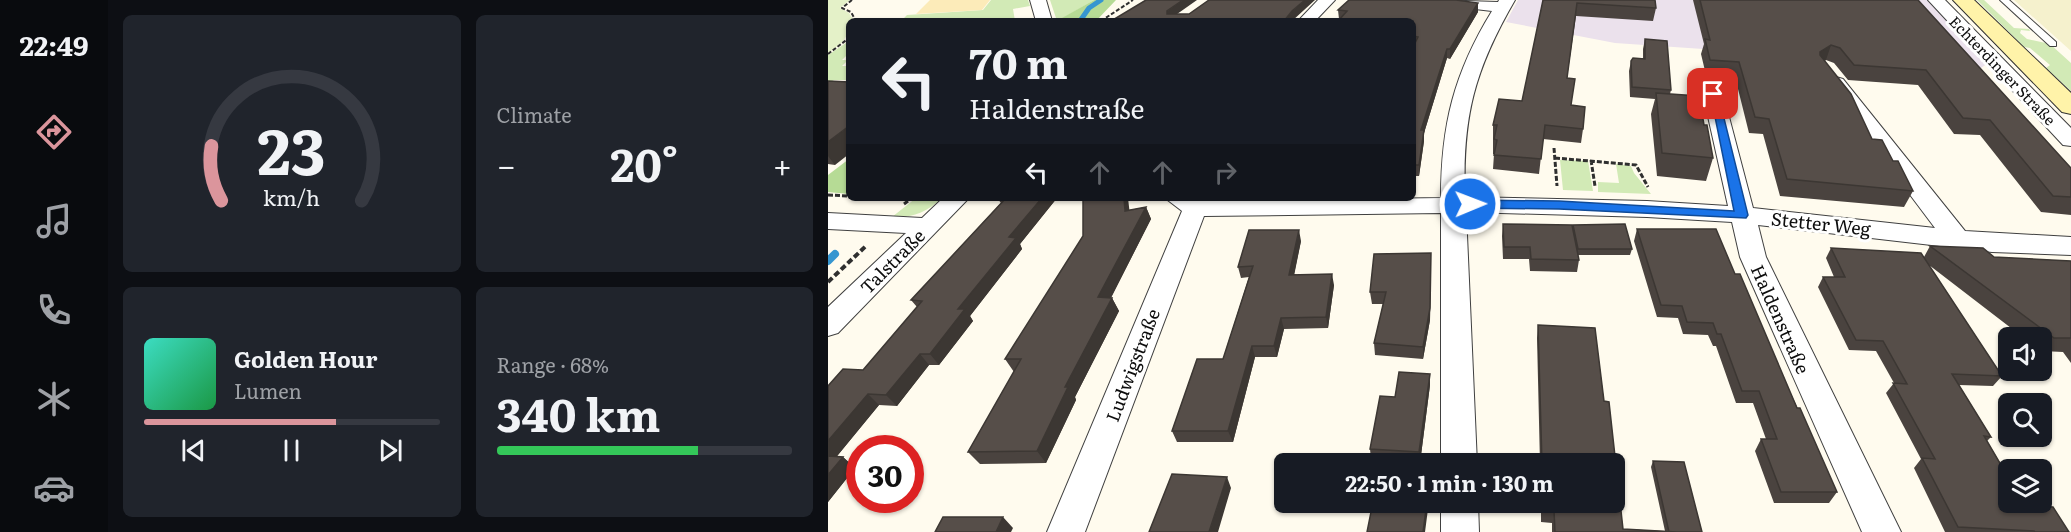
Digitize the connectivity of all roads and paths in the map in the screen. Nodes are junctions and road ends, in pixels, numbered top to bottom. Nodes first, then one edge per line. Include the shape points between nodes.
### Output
1 (852, 0) edge
2 (1038, 0) edge
3 (1133, 0) edge
4 (1328, 0) edge
5 (1440, 0) edge
6 (1936, 0) edge
7 (1964, 0) edge
8 (2004, 0) edge
9 (1505, 4) edge
10 (854, 18) edge
11 (1043, 18) edge
12 (1106, 18) edge
13 (1309, 18) edge
14 (846, 40) edge
15 (2054, 44) dead end
16 (828, 54) edge
17 (1825, 68) edge
18 (1713, 94) dead end
19 (2071, 107) edge
20 (2071, 140) edge
21 (1554, 148) dead end
22 (1555, 158) junction
23 (1591, 160) junction
24 (1653, 193) dead end
25 (1597, 194) dead end
26 (828, 195) edge
27 (846, 196) edge
28 (954, 201) edge
29 (1190, 201) edge
30 (1453, 204) junction
31 (1559, 205) junction
32 (1742, 215) junction
33 (828, 221) edge
34 (928, 226) junction
35 (1957, 239) junction
36 (2071, 246) edge
37 (828, 325) edge
38 (1459, 453) edge
39 (1459, 513) edge
40 (1066, 532) edge
41 (1460, 532) edge
42 (1882, 532) edge

1 - 10 path via 842,8
2 - 11 street
3 - 12 path
4 - 13 street
5 - 9 street
6 - 20 street, Echterdinger Straße
7 - 19 main road, Echterdinger Straße
8 - 15 lane
9 - 30 street via 1483,40 1461,96
14 - 16 path
17 - 35 street
18 - 32 street, Haldenstraße
21 - 22 path
22 - 23 path
22 - 31 path
23 - 24 path via 1636,165
23 - 25 path
26 - 27 path
28 - 34 street, Talstraße
29 - 30 street, Stetter Weg via 1326,209
29 - 40 street, Ludwigstraße
30 - 31 street, Stetter Weg
30 - 38 street
31 - 32 street, Stetter Weg
32 - 35 street, Stetter Weg
32 - 42 street, Haldenstraße via 1765,288
33 - 34 street
34 - 37 street, Talstraße
35 - 36 street, Stetter Weg
39 - 41 street

